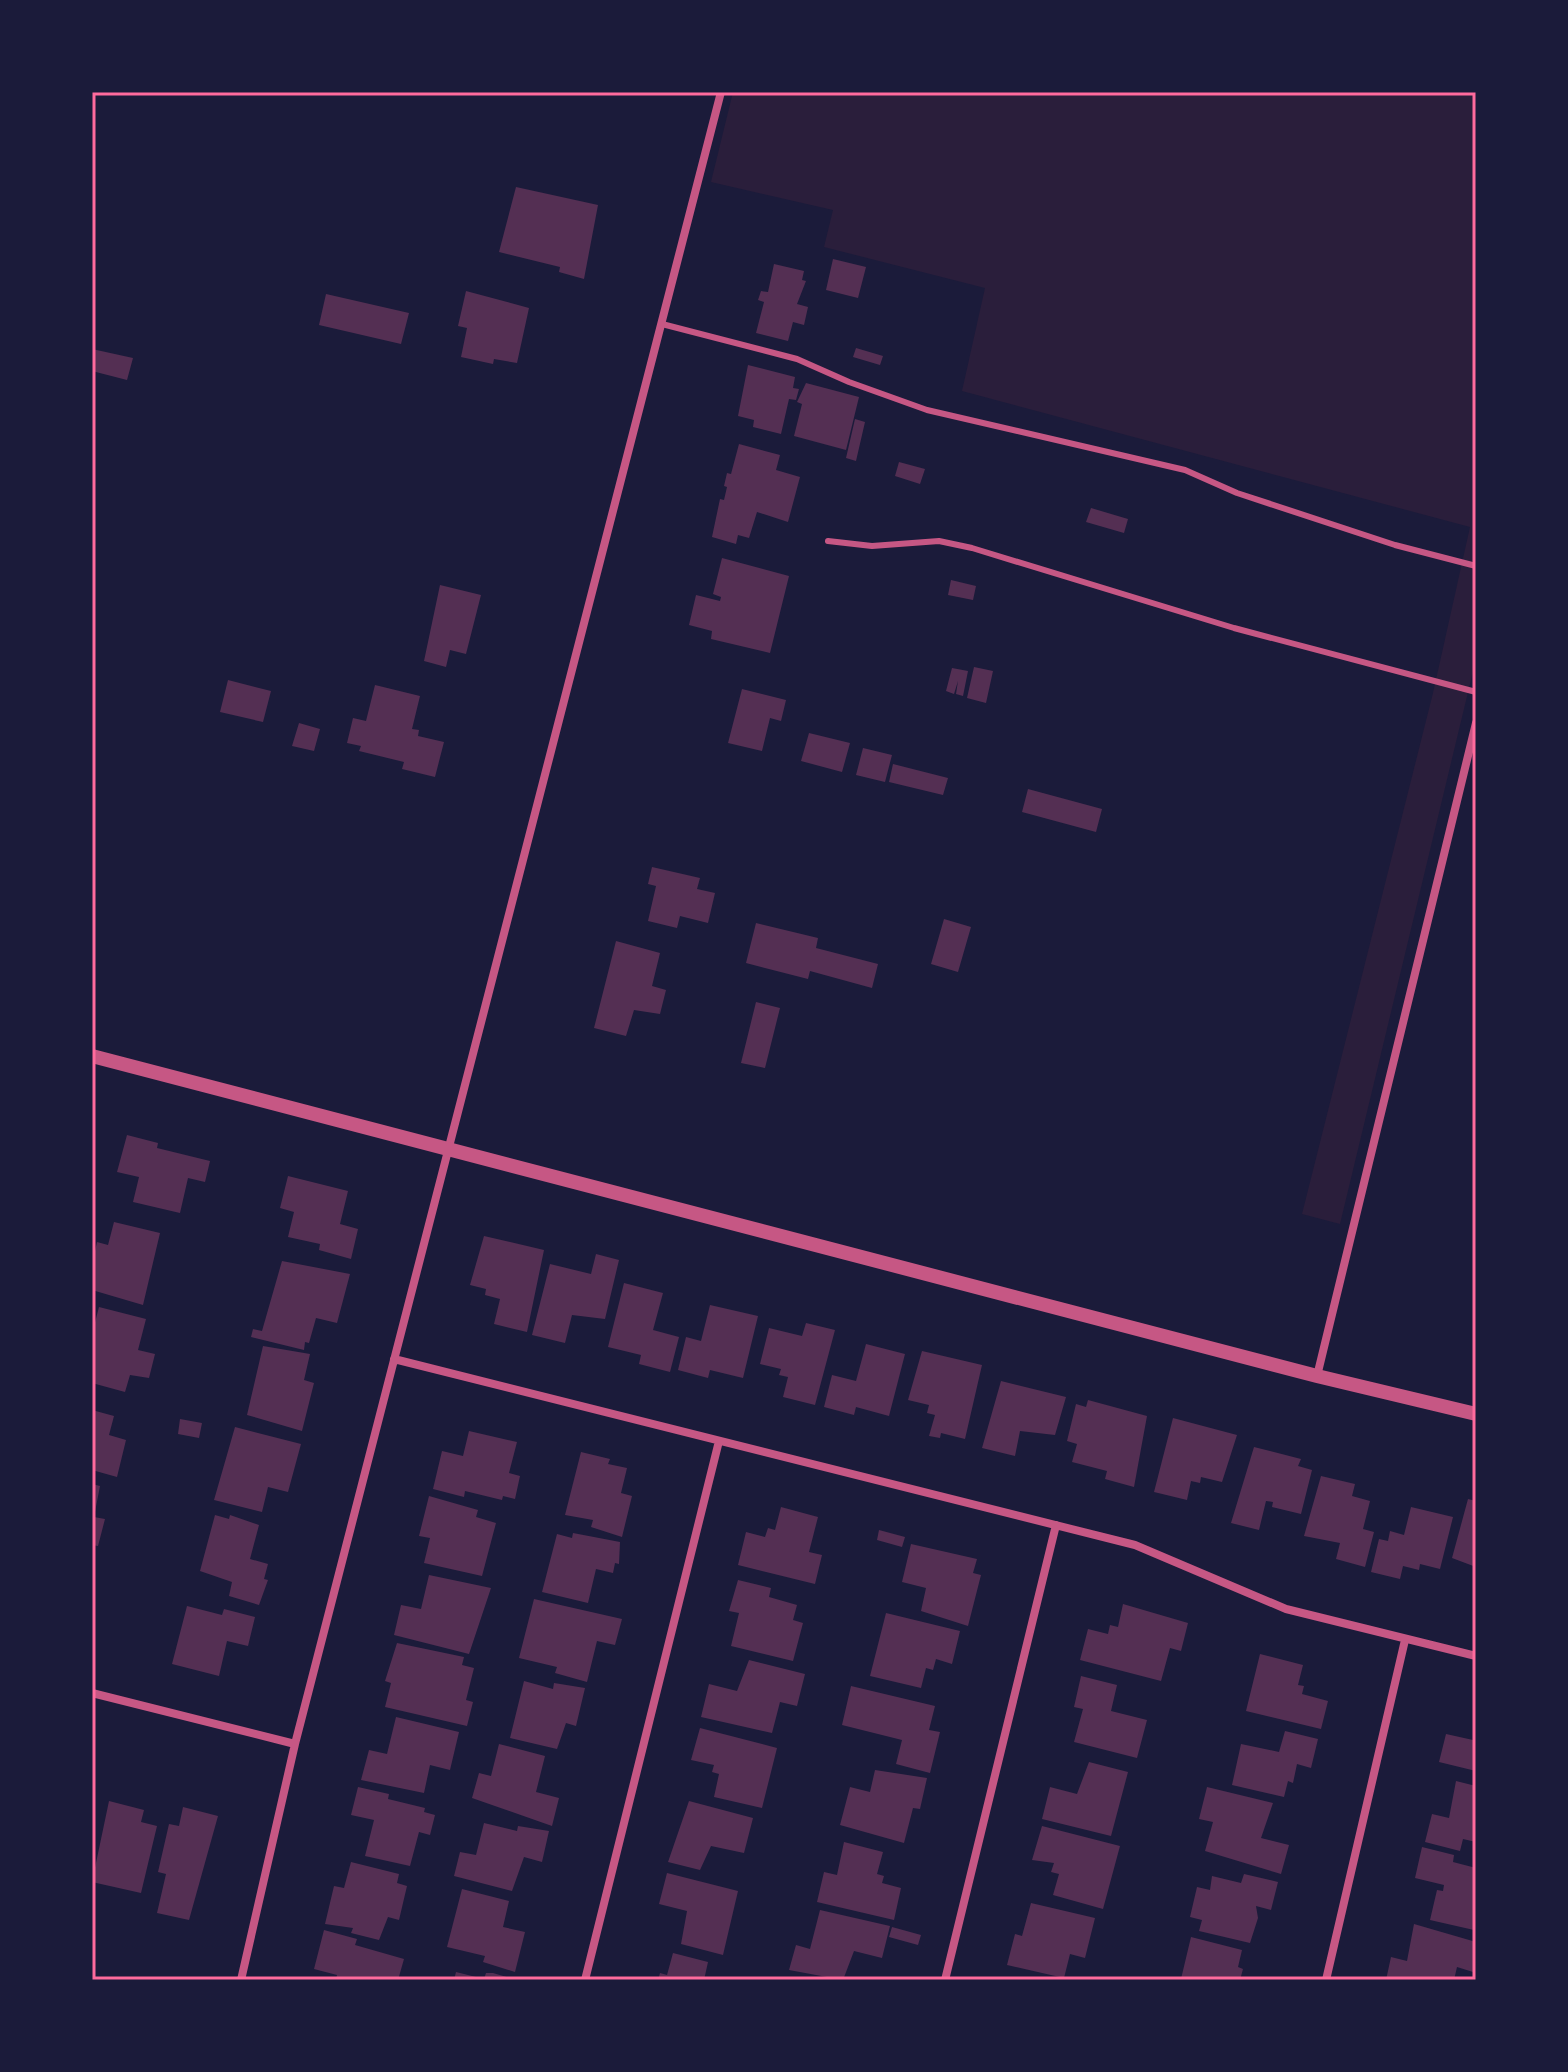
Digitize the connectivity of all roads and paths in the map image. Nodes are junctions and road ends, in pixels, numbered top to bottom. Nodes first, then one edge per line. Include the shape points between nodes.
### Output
1 (721, 92) edge
2 (662, 324) junction
3 (828, 541) dead end
4 (1476, 566) edge
5 (1476, 692) edge
6 (1476, 723) edge
7 (92, 1056) edge
8 (450, 1150) junction
9 (394, 1359) junction
10 (1317, 1376) junction
11 (1476, 1414) edge
12 (719, 1441) junction
13 (1056, 1525) junction
14 (1405, 1640) junction
15 (1476, 1656) edge
16 (92, 1693) edge
17 (295, 1744) junction
18 (241, 1980) edge
19 (585, 1980) edge
20 (945, 1980) edge
21 (1326, 1980) edge

1 - 2 street
2 - 4 lane via 797,359 927,410 1185,470 1251,498
2 - 8 street
3 - 5 lane via 872,546 939,541 972,548 1234,628
6 - 10 street
7 - 8 street
8 - 9 street
8 - 10 street
9 - 12 street
9 - 17 street
10 - 11 street
12 - 13 street
12 - 19 street
13 - 14 street via 1135,1545 1286,1609
13 - 20 street
14 - 15 street
14 - 21 street
16 - 17 street
17 - 18 street

